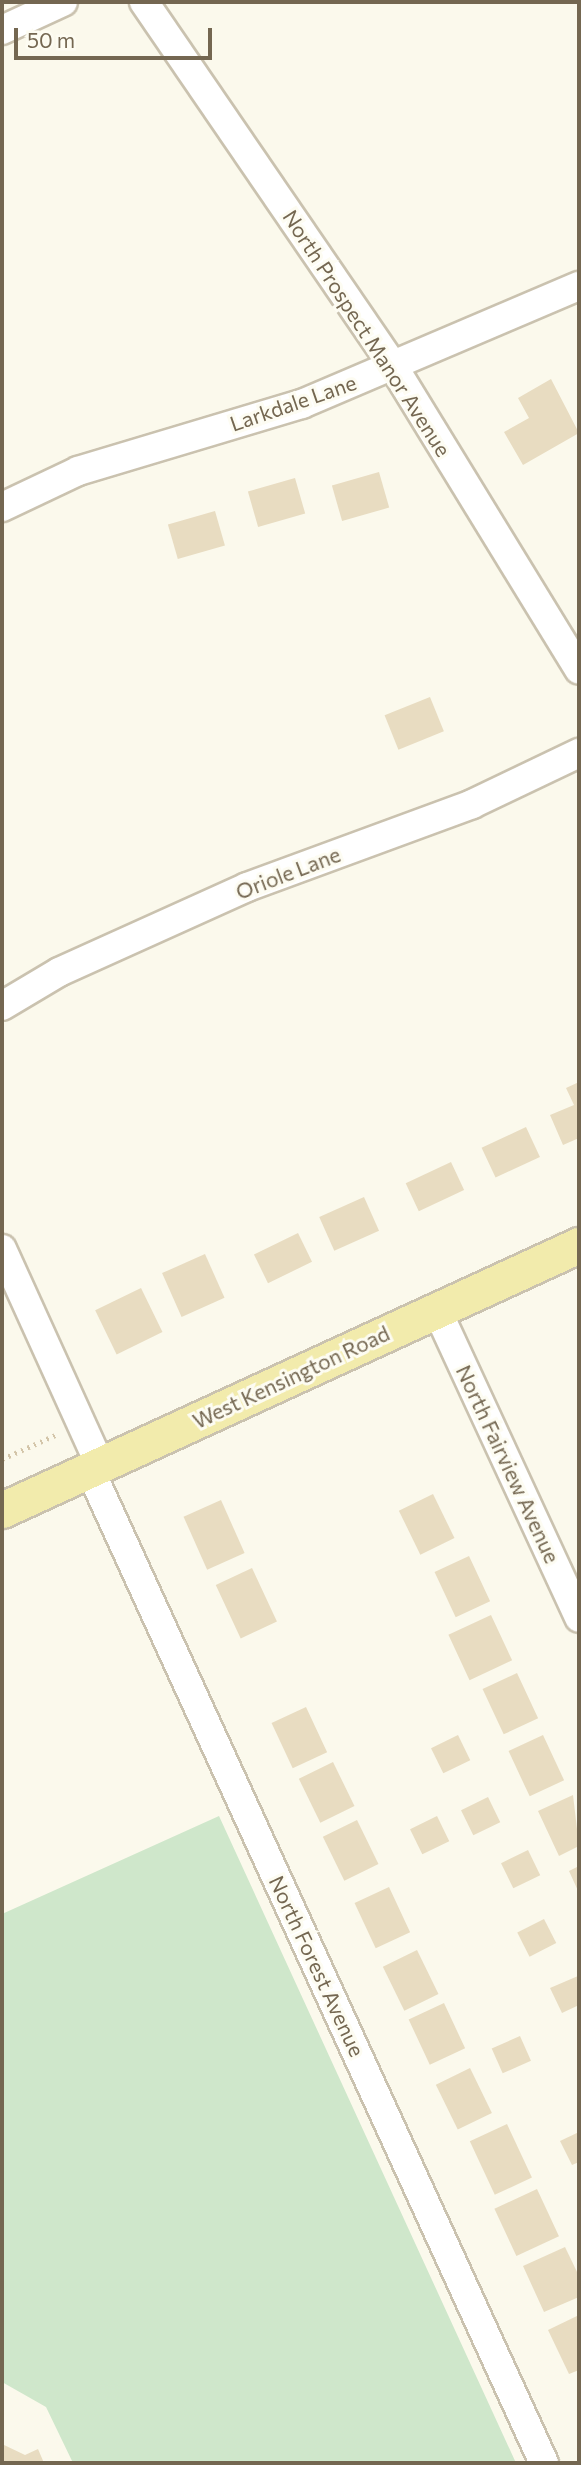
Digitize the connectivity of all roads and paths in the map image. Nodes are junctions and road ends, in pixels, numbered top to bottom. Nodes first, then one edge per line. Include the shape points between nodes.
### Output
1 (64, 2) edge
2 (144, 2) edge
3 (2, 30) edge
4 (579, 286) edge
5 (393, 366) junction
6 (2, 507) edge
7 (579, 670) edge
8 (579, 753) edge
9 (2, 1006) edge
10 (579, 1245) edge
11 (2, 1249) edge
12 (437, 1310) junction
13 (62, 1432) dead end
14 (2, 1459) edge
15 (95, 1467) junction
16 (2, 1510) edge
17 (579, 1618) edge
18 (544, 2463) edge

1 - 3 street
2 - 5 street, North Prospect Manor Avenue
4 - 5 street, Larkdale Lane
5 - 6 street, Larkdale Lane via 302,404 78,471
5 - 7 street, North Prospect Manor Avenue
8 - 9 street, Oriole Lane via 472,804 247,887 59,972
10 - 12 main road, West Kensington Road
11 - 15 street, North Forest Avenue
12 - 15 main road, West Kensington Road
12 - 17 street, North Fairview Avenue
13 - 14 path
15 - 16 main road, West Kensington Road
15 - 18 street, North Forest Avenue

